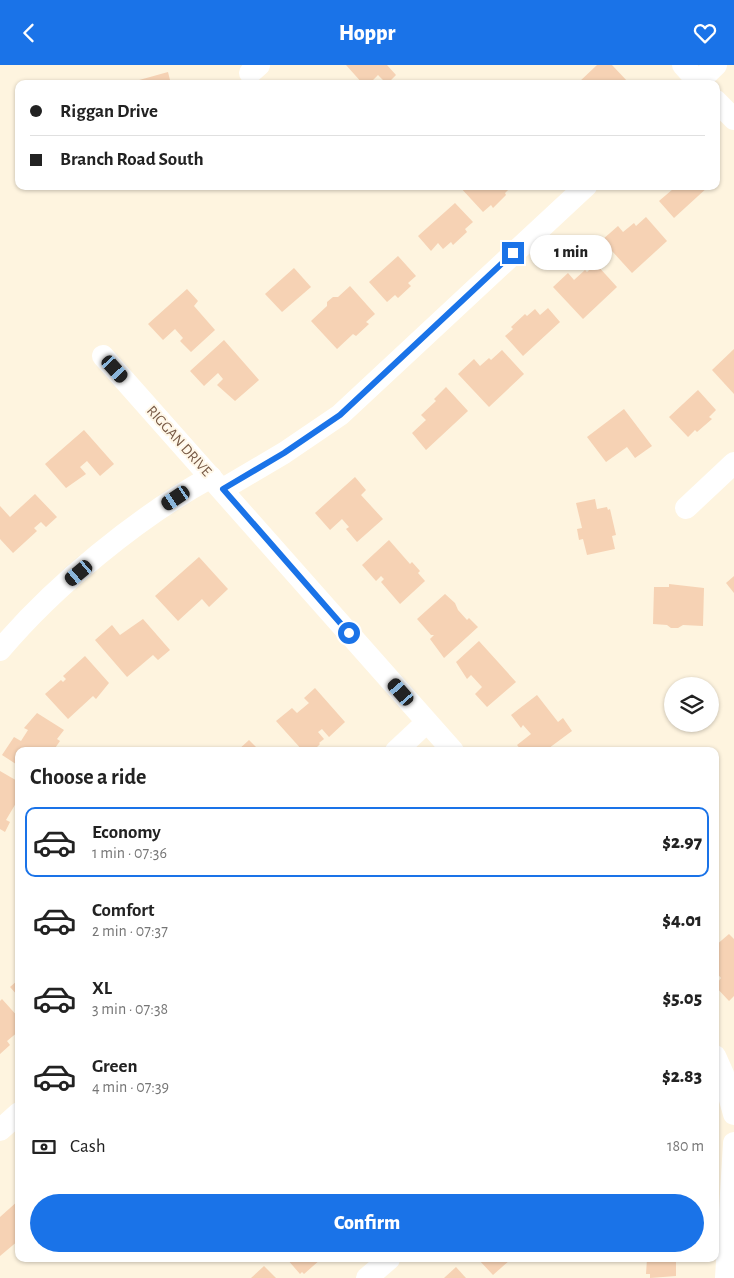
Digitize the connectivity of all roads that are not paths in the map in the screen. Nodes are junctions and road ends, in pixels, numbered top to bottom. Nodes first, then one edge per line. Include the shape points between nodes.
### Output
1 (683, 65) edge
2 (716, 65) edge
3 (696, 80) edge
4 (701, 80) edge
5 (720, 105) edge
6 (734, 119) edge
7 (582, 190) edge
8 (104, 356) dead end
9 (734, 463) edge
10 (217, 483) junction
11 (686, 508) dead end
12 (0, 650) edge
13 (427, 721) junction
14 (400, 747) edge
15 (450, 747) edge
16 (719, 1066) edge
17 (734, 1114) edge
18 (15, 1117) edge
19 (0, 1130) edge
20 (734, 1143) edge
21 (386, 1262) edge
22 (368, 1278) edge
23 (726, 1278) edge

1 - 3 street
2 - 4 street
5 - 6 street
7 - 10 street via 340,415 284,453
8 - 10 street, RIGGAN DRIVE
9 - 11 street
10 - 12 street via 130,529 59,590
10 - 13 street, RIGGAN DRIVE
13 - 14 street
13 - 15 street, RIGGAN DRIVE
16 - 17 street via 733,1102
18 - 19 street
20 - 23 street
21 - 22 street

